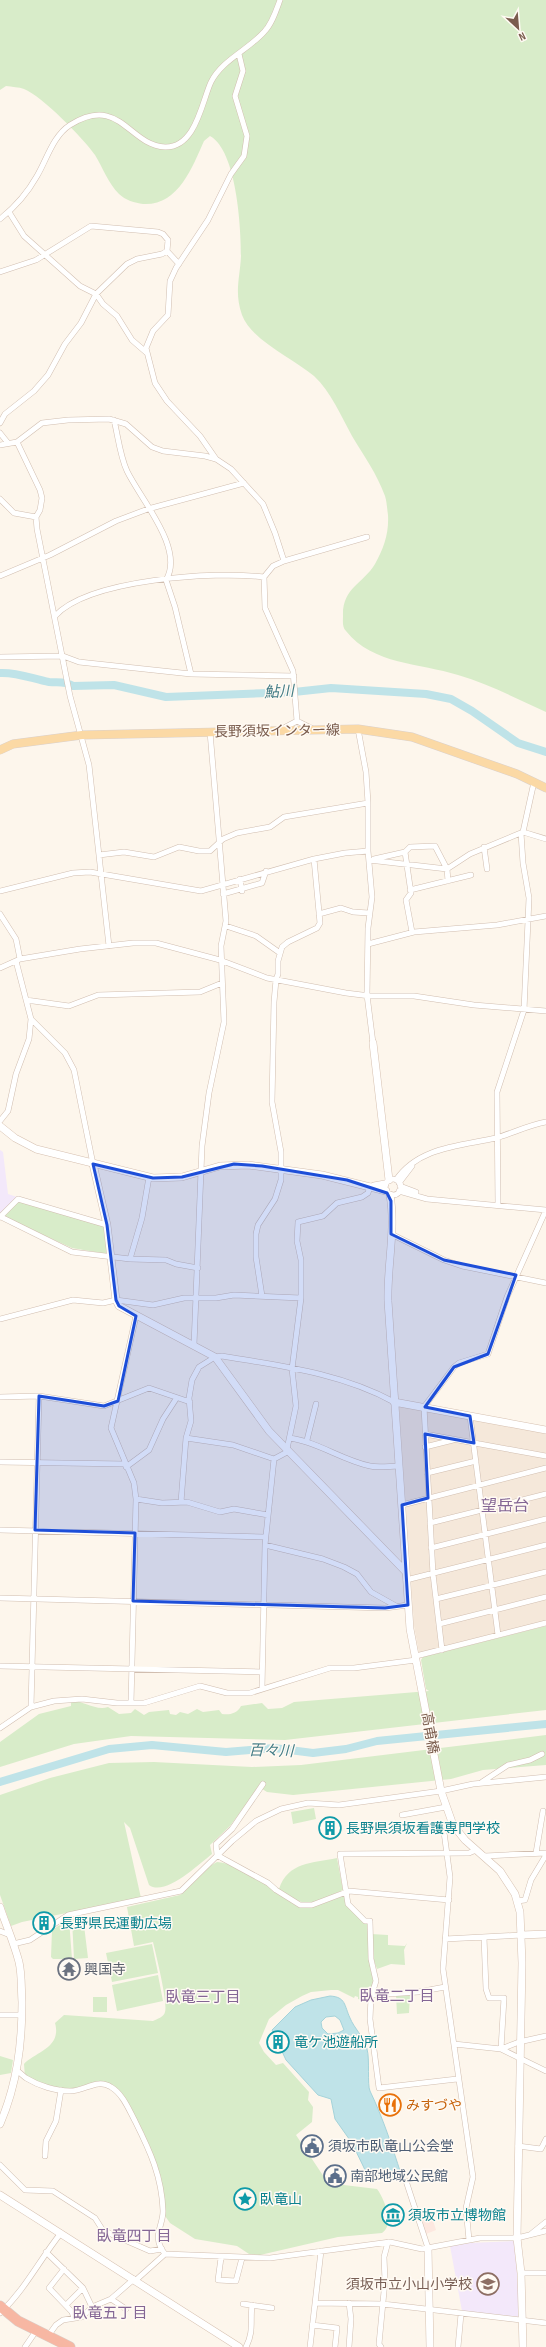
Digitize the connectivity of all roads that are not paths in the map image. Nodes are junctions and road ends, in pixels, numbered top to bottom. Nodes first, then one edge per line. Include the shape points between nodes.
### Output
1 (280, 0) edge
2 (239, 54) junction
3 (9, 212) junction
4 (0, 219) edge
5 (167, 251) junction
6 (44, 255) junction
7 (178, 264) junction
8 (0, 272) edge
9 (96, 294) junction
10 (148, 354) junction
11 (114, 420) junction
12 (0, 423) edge
13 (0, 433) edge
14 (17, 442) junction
15 (8, 443) junction
16 (0, 445) edge
17 (216, 459) junction
18 (244, 483) junction
19 (0, 499) edge
20 (148, 509) junction
21 (36, 517) junction
22 (367, 538) dead end
23 (43, 558) junction
24 (284, 561) junction
25 (0, 576) edge
26 (264, 577) junction
27 (166, 580) junction
28 (56, 616) junction
29 (0, 657) edge
30 (63, 658) junction
31 (191, 674) junction
32 (294, 676) junction
33 (297, 720) junction
34 (313, 729) junction
35 (281, 730) junction
36 (358, 730) junction
37 (210, 732) junction
38 (82, 735) junction
39 (0, 750) edge
40 (534, 782) junction
41 (546, 788) edge
42 (368, 803) junction
43 (522, 832) junction
44 (546, 839) edge
45 (219, 844) junction
46 (484, 847) junction
47 (368, 851) junction
48 (405, 852) junction
49 (100, 855) junction
50 (314, 859) junction
51 (369, 860) junction
52 (408, 865) junction
53 (447, 869) junction
54 (487, 869) dead end
55 (266, 871) junction
56 (101, 874) junction
57 (472, 875) dead end
58 (240, 879) junction
59 (448, 881) junction
60 (222, 884) junction
61 (410, 890) junction
62 (0, 891) edge
63 (242, 891) junction
64 (223, 894) junction
65 (369, 913) junction
66 (0, 914) edge
67 (319, 914) junction
68 (546, 916) edge
69 (529, 918) junction
70 (226, 926) junction
71 (412, 932) junction
72 (368, 944) junction
73 (109, 946) junction
74 (280, 953) junction
75 (18, 960) junction
76 (220, 960) junction
77 (0, 968) edge
78 (276, 980) junction
79 (222, 983) junction
80 (368, 995) junction
81 (26, 1000) junction
82 (524, 1010) junction
83 (546, 1011) edge
84 (31, 1019) junction
85 (372, 1043) joint
86 (0, 1121) edge
87 (546, 1122) edge
88 (0, 1126) edge
89 (497, 1137) junction
90 (93, 1164) junction
91 (281, 1168) junction
92 (201, 1172) junction
93 (149, 1177) junction
94 (370, 1186) junction
95 (393, 1187) junction
96 (498, 1205) junction
97 (546, 1210) edge
98 (0, 1217) edge
99 (107, 1225) junction
100 (392, 1234) junction
101 (111, 1256) junction
102 (130, 1259) junction
103 (198, 1268) junction
104 (516, 1275) junction
105 (546, 1283) edge
106 (262, 1296) junction
107 (197, 1298) junction
108 (301, 1298) junction
109 (116, 1300) junction
110 (136, 1316) junction
111 (0, 1318) edge
112 (194, 1345) junction
113 (215, 1357) junction
114 (292, 1369) junction
115 (39, 1396) junction
116 (0, 1397) edge
117 (176, 1399) junction
118 (118, 1401) junction
119 (190, 1402) junction
120 (394, 1402) junction
121 (316, 1404) dead end
122 (424, 1407) junction
123 (470, 1416) junction
124 (546, 1430) edge
125 (425, 1434) junction
126 (186, 1438) junction
127 (290, 1438) junction
128 (307, 1440) junction
129 (456, 1440) junction
130 (474, 1443) junction
131 (426, 1447) junction
132 (288, 1450) junction
133 (546, 1456) edge
134 (274, 1460) junction
135 (476, 1461) junction
136 (0, 1462) edge
137 (37, 1463) junction
138 (126, 1466) junction
139 (399, 1466) junction
140 (546, 1468) edge
141 (427, 1473) junction
142 (479, 1485) junction
143 (546, 1494) edge
144 (428, 1498) junction
145 (136, 1499) junction
146 (181, 1502) junction
147 (402, 1505) junction
148 (483, 1510) junction
149 (268, 1515) junction
150 (546, 1519) edge
151 (430, 1523) junction
152 (0, 1530) edge
153 (35, 1530) junction
154 (135, 1533) junction
155 (486, 1534) junction
156 (265, 1537) junction
157 (265, 1545) junction
158 (546, 1545) edge
159 (431, 1548) junction
160 (488, 1560) junction
161 (405, 1571) junction
162 (546, 1572) edge
163 (433, 1574) junction
164 (406, 1580) junction
165 (492, 1585) junction
166 (546, 1597) edge
167 (0, 1598) edge
168 (34, 1599) junction
169 (436, 1599) junction
170 (133, 1601) junction
171 (263, 1605) junction
172 (408, 1605) junction
173 (396, 1606) junction
174 (495, 1610) junction
175 (546, 1623) edge
176 (439, 1624) junction
177 (498, 1635) junction
178 (442, 1650) junction
179 (416, 1658) junction
180 (0, 1666) edge
181 (32, 1667) junction
182 (132, 1668) junction
183 (262, 1672) junction
184 (262, 1688) junction
185 (131, 1703) junction
186 (31, 1707) junction
187 (0, 1728) edge
188 (542, 1754) dead end
189 (546, 1777) edge
190 (479, 1783) junction
191 (263, 1784) dead end
192 (441, 1791) junction
193 (446, 1807) junction
194 (543, 1811) dead end
195 (402, 1815) dead end
196 (453, 1825) junction
197 (476, 1850) junction
198 (447, 1852) junction
199 (536, 1853) junction
200 (546, 1854) edge
201 (217, 1855) junction
202 (485, 1856) junction
203 (345, 1891) junction
204 (449, 1900) junction
205 (517, 1901) junction
206 (0, 1907) edge
207 (0, 1931) edge
208 (546, 1934) edge
209 (10, 1935) junction
210 (522, 1935) junction
211 (484, 1937) junction
212 (445, 1939) junction
213 (13, 1944) junction
214 (445, 1988) junction
215 (373, 1995) junction
216 (22, 2015) junction
217 (0, 2016) edge
218 (546, 2036) edge
219 (520, 2042) junction
220 (454, 2044) junction
221 (501, 2049) junction
222 (520, 2059) junction
223 (17, 2071) junction
224 (546, 2072) edge
225 (457, 2079) junction
226 (61, 2090) junction
227 (0, 2124) edge
228 (546, 2139) edge
229 (518, 2146) junction
230 (45, 2156) dead end
231 (0, 2165) edge
232 (406, 2181) dead end
233 (0, 2195) edge
234 (546, 2222) edge
235 (546, 2231) edge
236 (61, 2234) junction
237 (529, 2235) junction
238 (517, 2238) junction
239 (469, 2240) junction
240 (388, 2242) junction
241 (428, 2248) junction
242 (162, 2249) junction
243 (321, 2251) junction
244 (46, 2252) junction
245 (165, 2254) junction
246 (221, 2258) junction
247 (242, 2258) junction
248 (64, 2269) junction
249 (521, 2273) junction
250 (546, 2273) edge
251 (135, 2280) junction
252 (83, 2288) junction
253 (111, 2298) junction
254 (316, 2303) junction
255 (243, 2304) dead end
256 (349, 2304) junction
257 (383, 2304) junction
258 (66, 2305) junction
259 (252, 2306) junction
260 (92, 2307) junction
261 (272, 2308) dead end
262 (1, 2309) edge
263 (126, 2309) dead end
264 (429, 2310) junction
265 (461, 2314) junction
266 (74, 2318) junction
267 (524, 2321) junction
268 (546, 2323) edge
269 (312, 2325) junction
270 (36, 2331) junction
271 (48, 2336) junction
272 (65, 2346) edge
273 (25, 2347) edge
274 (239, 2347) edge
275 (246, 2347) edge
276 (310, 2347) edge
277 (335, 2347) edge
278 (349, 2347) edge
279 (381, 2347) edge
280 (430, 2347) edge
281 (458, 2347) edge
282 (523, 2347) edge

1 - 2 street via 265,31
2 - 3 street via 214,76 196,124 179,143 158,146 138,135 117,118 98,116 83,119 62,132 36,177
2 - 7 street via 243,71 235,96 247,136 244,156 231,174 208,220
3 - 4 street
3 - 6 street via 24,236
5 - 6 street via 168,240 158,232 91,226
5 - 7 street
5 - 9 street via 137,258 127,264
6 - 8 street via 24,265
6 - 9 street via 80,286
7 - 10 street via 170,282 168,315 149,339 146,348
9 - 10 street via 117,316 132,340
9 - 12 street via 81,324 65,344 48,376 5,414
10 - 17 street via 155,383 167,402 200,436
11 - 14 street via 42,423
11 - 17 street via 129,426 152,447 163,452
11 - 20 street via 126,470
13 - 15 street
14 - 15 street
14 - 21 street via 40,490 42,503
15 - 16 street
17 - 18 street via 231,469
18 - 20 street
18 - 24 street via 263,504
19 - 21 street via 14,513
20 - 23 street via 116,521
20 - 27 street via 171,551
21 - 23 street
22 - 24 street
23 - 25 street
23 - 28 street via 45,580
24 - 26 street via 274,566
26 - 27 street via 220,574
26 - 32 street via 265,608
27 - 28 street via 111,588 60,611
27 - 31 street
28 - 30 street
29 - 30 street
30 - 31 street
30 - 38 street via 70,696
31 - 32 street
32 - 33 street
33 - 34 street
33 - 35 street
34 - 35 main road, 長野須坂インター線
34 - 36 main road, 長野須坂インター線
35 - 37 main road, 長野須坂インター線
36 - 40 main road, 長野須坂インター線 via 412,737
36 - 42 street via 366,772
37 - 38 main road, 長野須坂インター線
37 - 45 street
38 - 39 main road, 長野須坂インター線 via 19,743
38 - 49 street via 89,766
40 - 41 main road, 長野須坂インター線
40 - 43 street
42 - 45 street via 284,818 270,827 237,833 223,839
42 - 47 street
43 - 44 street
43 - 46 street
43 - 69 street
45 - 49 street via 210,851 179,847 154,857 132,853
45 - 60 street
46 - 53 street
46 - 54 street
47 - 50 street
47 - 51 street
48 - 51 street
48 - 52 street
48 - 53 street via 410,847 435,846
49 - 56 street
50 - 55 street
50 - 67 street
51 - 52 street
51 - 65 street via 372,897
52 - 53 street
52 - 61 street
53 - 59 street
55 - 58 street
55 - 63 street via 262,884
56 - 60 street via 201,891
56 - 62 street via 73,873
56 - 73 street
57 - 59 street
58 - 60 street
58 - 63 street
59 - 61 street
60 - 64 street
61 - 71 street via 406,900
63 - 64 street
64 - 70 street
65 - 67 street via 341,908
65 - 72 street
66 - 75 street via 16,939
67 - 74 street via 320,923 317,928 288,942
68 - 69 street
69 - 71 street via 497,925
69 - 82 street
70 - 74 street via 256,936
70 - 76 street via 220,946
71 - 72 street
72 - 80 street
73 - 75 street
73 - 76 street via 156,943
74 - 78 street
75 - 77 street
75 - 81 street
76 - 78 street via 250,973
76 - 79 street
78 - 80 street
78 - 91 street via 272,1102 281,1152
79 - 81 street via 200,992 98,995 69,1006
79 - 92 street via 224,1022 209,1093
80 - 82 street via 414,996
80 - 85 street
81 - 84 street
82 - 83 street
82 - 89 street via 497,1092
84 - 86 street via 29,1039 16,1074 8,1111
84 - 90 street via 65,1054 74,1070
85 - 95 street, 高甫橋
87 - 89 street
88 - 90 street via 15,1138 36,1149
89 - 95 street via 437,1150 405,1169
89 - 96 street
90 - 93 street
90 - 99 street
91 - 92 street via 234,1164
91 - 94 street
91 - 106 street via 280,1188 258,1225 256,1234 256,1257
92 - 93 street via 182,1177
92 - 103 street
93 - 102 street via 142,1218
94 - 95 street
94 - 108 street via 368,1193 362,1197 337,1204 323,1216 298,1222
95 - 96 street via 427,1199
95 - 100 street, 高甫橋
96 - 97 street
97 - 104 street
98 - 99 street via 18,1199
98 - 101 street via 72,1252
99 - 101 street
100 - 104 street via 450,1262
100 - 120 street, 高甫橋 via 388,1276
101 - 102 street
101 - 109 street
102 - 103 street via 166,1260
103 - 107 street
104 - 105 street
104 - 122 street via 488,1354 454,1367
106 - 107 street
106 - 108 street
107 - 109 street via 153,1305
107 - 112 street
108 - 114 street
109 - 110 street via 119,1306
109 - 111 street via 103,1303 73,1300
110 - 112 street
110 - 118 street
112 - 113 street
113 - 114 street
113 - 119 street via 197,1370 191,1385
113 - 132 street via 260,1419
114 - 120 street via 347,1380 371,1389
114 - 127 street via 296,1406
115 - 116 street
115 - 118 street via 104,1406
115 - 137 street
117 - 118 street via 149,1388
117 - 119 street
117 - 138 street via 163,1419 149,1450
118 - 138 street via 111,1428
119 - 126 street via 191,1421
120 - 122 street
120 - 139 street, 高甫橋
121 - 128 street
122 - 123 street
122 - 125 street
123 - 124 street
123 - 130 street
125 - 129 street
125 - 131 street
126 - 134 street via 233,1445
126 - 146 street
127 - 128 street
127 - 132 street
128 - 139 street via 366,1465
129 - 130 street
129 - 131 street
130 - 133 street
130 - 135 street
131 - 141 street
132 - 134 street
132 - 161 street
134 - 149 street
135 - 141 street
135 - 142 street
136 - 137 street
137 - 138 street
137 - 153 street
138 - 145 street via 134,1483
139 - 147 street, 高甫橋
140 - 142 street
141 - 144 street
142 - 144 street
142 - 148 street
143 - 148 street
144 - 147 street
144 - 151 street
145 - 146 street via 162,1503
145 - 154 street
146 - 149 street via 220,1512 234,1509
147 - 161 street, 高甫橋
148 - 151 street
148 - 155 street
149 - 156 street
150 - 155 street
151 - 159 street
152 - 153 street
153 - 154 street
153 - 168 street
154 - 156 street
154 - 170 street
155 - 159 street
155 - 160 street
156 - 157 street
157 - 171 street
157 - 173 street via 344,1567 356,1574 371,1592
158 - 160 street
159 - 163 street
160 - 163 street
160 - 165 street
161 - 164 street, 高甫橋
162 - 165 street
163 - 164 street
163 - 169 street
164 - 172 street, 高甫橋
165 - 169 street
165 - 174 street
166 - 174 street
167 - 168 street
168 - 170 street
168 - 181 street
169 - 176 street
170 - 171 street
170 - 182 street
171 - 173 street
171 - 183 street
172 - 173 street
172 - 179 street, 高甫橋
174 - 176 street
174 - 177 street
175 - 177 street
176 - 178 street
177 - 178 street
178 - 179 street
179 - 184 street via 354,1668 330,1668
179 - 192 street, 高甫橋
180 - 181 street
181 - 182 street
181 - 186 street
182 - 183 street
182 - 185 street
183 - 184 street
184 - 185 street via 250,1692 228,1693 200,1686 159,1700
185 - 186 street via 74,1699
186 - 187 street
188 - 190 street via 530,1760 508,1765
189 - 190 street
190 - 192 street
191 - 201 street via 232,1829 216,1844
192 - 193 street, 高甫橋
192 - 201 street via 339,1805 308,1803 281,1808 256,1821
193 - 195 street
193 - 196 street, 高甫橋
194 - 199 street
196 - 197 street
196 - 198 street via 444,1832
197 - 198 street via 469,1853
197 - 202 street
198 - 203 street via 340,1854
198 - 204 street
199 - 200 street
199 - 202 street
200 - 205 street via 531,1880 525,1900
201 - 203 street via 268,1883 300,1905 312,1905
201 - 213 street via 181,1891 68,1916 30,1940
202 - 205 street via 510,1885
203 - 204 street
203 - 215 street via 348,1904 365,1921 370,1921 371,1959 376,1981
204 - 212 street
205 - 210 street
206 - 209 street
207 - 209 street
208 - 210 street
209 - 213 street
210 - 211 street
210 - 219 street
211 - 212 street
211 - 221 street via 486,1989 489,1998 504,1998
212 - 214 street
213 - 216 street via 21,1977
214 - 215 street
214 - 220 street
215 - 225 street via 370,2019 379,2088
216 - 217 street
216 - 223 street via 21,2049
218 - 219 street
219 - 221 street
219 - 222 street
220 - 221 street
220 - 225 street
221 - 222 street
222 - 224 street
222 - 229 street
223 - 226 street via 25,2078
223 - 227 street
225 - 239 street via 473,2177 466,2208
226 - 230 street via 56,2121 46,2141
226 - 242 street via 82,2090 102,2083 112,2087 126,2102 148,2145 161,2183 163,2213 158,2234
228 - 229 street via 541,2149
229 - 238 street
231 - 242 street via 26,2190 53,2191 95,2218 102,2229 111,2234 150,2251
232 - 241 street
233 - 236 street
234 - 237 street
235 - 237 street
236 - 244 street
236 - 251 street
237 - 238 street
238 - 239 street
238 - 249 street
239 - 241 street
240 - 241 street
240 - 243 street
240 - 257 street via 384,2258
241 - 264 street
242 - 245 street
243 - 247 street via 270,2258
243 - 254 street
244 - 248 street
244 - 262 street via 28,2281
245 - 246 street
245 - 251 street
246 - 247 street
246 - 247 street via 218,2280 236,2281
248 - 252 street
248 - 258 street via 49,2288
249 - 250 street
249 - 267 street
251 - 253 street
251 - 274 street
252 - 258 street
252 - 260 street
253 - 260 street
253 - 263 street
254 - 256 street
254 - 269 street
255 - 259 street
256 - 257 street
256 - 278 street
257 - 264 street
257 - 279 street via 379,2344
258 - 266 street
259 - 261 street
259 - 275 street via 252,2330
260 - 266 street via 82,2317
262 - 270 highway
264 - 265 street
264 - 280 street
265 - 267 street
265 - 281 street
266 - 271 street via 63,2320
267 - 268 street
267 - 282 street
269 - 276 street
269 - 277 street via 336,2328
270 - 271 highway
270 - 273 street
271 - 272 highway

